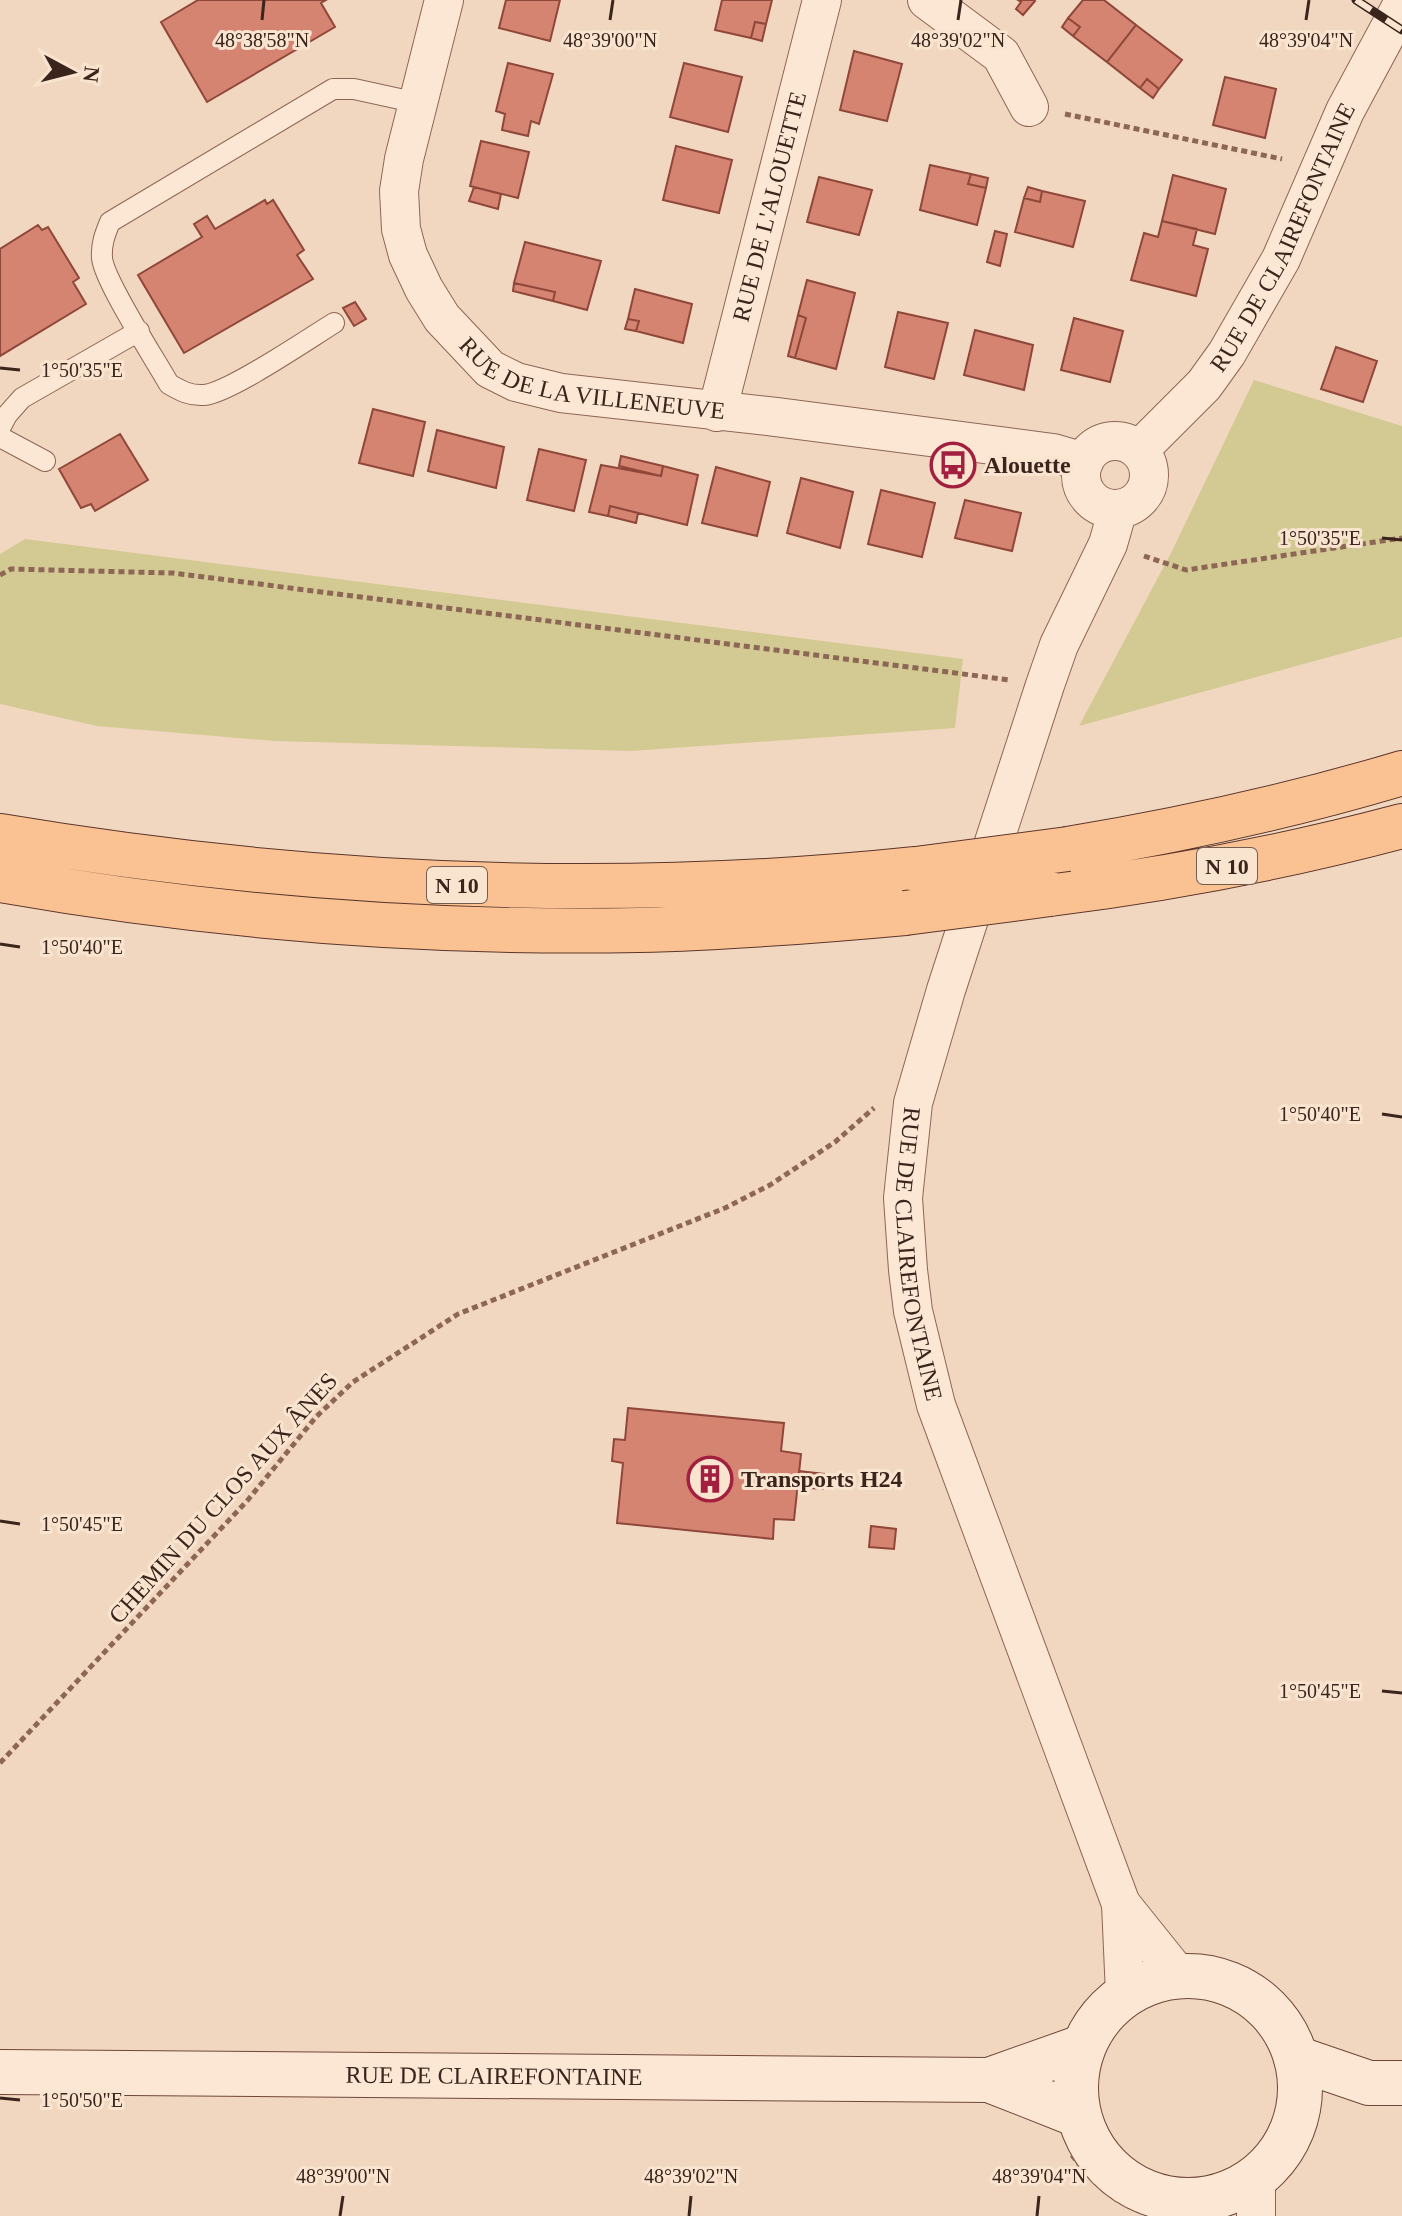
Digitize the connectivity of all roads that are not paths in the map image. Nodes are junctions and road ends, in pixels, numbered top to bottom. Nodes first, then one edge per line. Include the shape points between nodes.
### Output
1 (444, 0) edge
2 (822, 0) edge
3 (927, 0) edge
4 (1402, 5) edge
5 (418, 103) junction
6 (1029, 107) road end
7 (334, 323) dead end
8 (139, 331) junction
9 (717, 412) junction
10 (0, 428) edge
11 (0, 437) edge
12 (1139, 450) junction
13 (45, 461) dead end
14 (1084, 462) junction
15 (1113, 526) junction
16 (1402, 773) edge
17 (1402, 826) edge
18 (0, 836) edge
19 (0, 880) edge
20 (1121, 1904) junction
21 (1178, 1975) junction
22 (1125, 1994) junction
23 (1082, 2047) junction
24 (1296, 2058) junction
25 (0, 2072) edge
26 (989, 2080) junction
27 (1385, 2083) edge
28 (1298, 2110) junction
29 (1074, 2133) junction
30 (1256, 2197) edge
31 (1186, 2211) edge

1 - 5 street, RUE DE LA VILLENEUVE
2 - 9 street, RUE DE L'ALOUETTE
3 - 6 street via 1001,55
4 - 12 street, RUE DE CLAIREFONTAINE via 1345,111 1281,259 1227,353 1204,385
5 - 8 lane via 333,89 110,222 102,261
5 - 9 street, RUE DE LA VILLENEUVE via 399,191 401,229 424,289 464,344 490,369 516,382 561,393
7 - 8 lane via 206,395 186,394 169,384
8 - 10 lane via 22,398
9 - 14 street, RUE DE LA VILLENEUVE via 1053,453
11 - 13 lane
12 - 14 street via 1108,442
12 - 15 street via 1149,481 1146,492
14 - 15 street via 1082,485
15 - 20 street, RUE DE CLAIREFONTAINE via 1059,645 946,990 913,1103 903,1198 913,1311 936,1405
16 - 18 main road, N 10, bridge via 1282,808 1157,834 916,869 773,881 466,886 247,871
17 - 19 main road, N 10, bridge via 1154,880 905,913 639,930 343,922 200,909
20 - 21 street, RUE DE CLAIREFONTAINE
20 - 22 street, RUE DE CLAIREFONTAINE
21 - 22 main road
21 - 24 main road via 1217,1979 1252,1995 1280,2023
22 - 23 main road via 1099,2018
23 - 26 main road
23 - 29 main road
24 - 27 main road
24 - 28 main road
25 - 26 main road, RUE DE CLAIREFONTAINE
26 - 29 main road
27 - 28 main road
28 - 30 main road via 1290,2136
29 - 31 main road via 1121,2179
30 - 31 main road via 1226,2194

